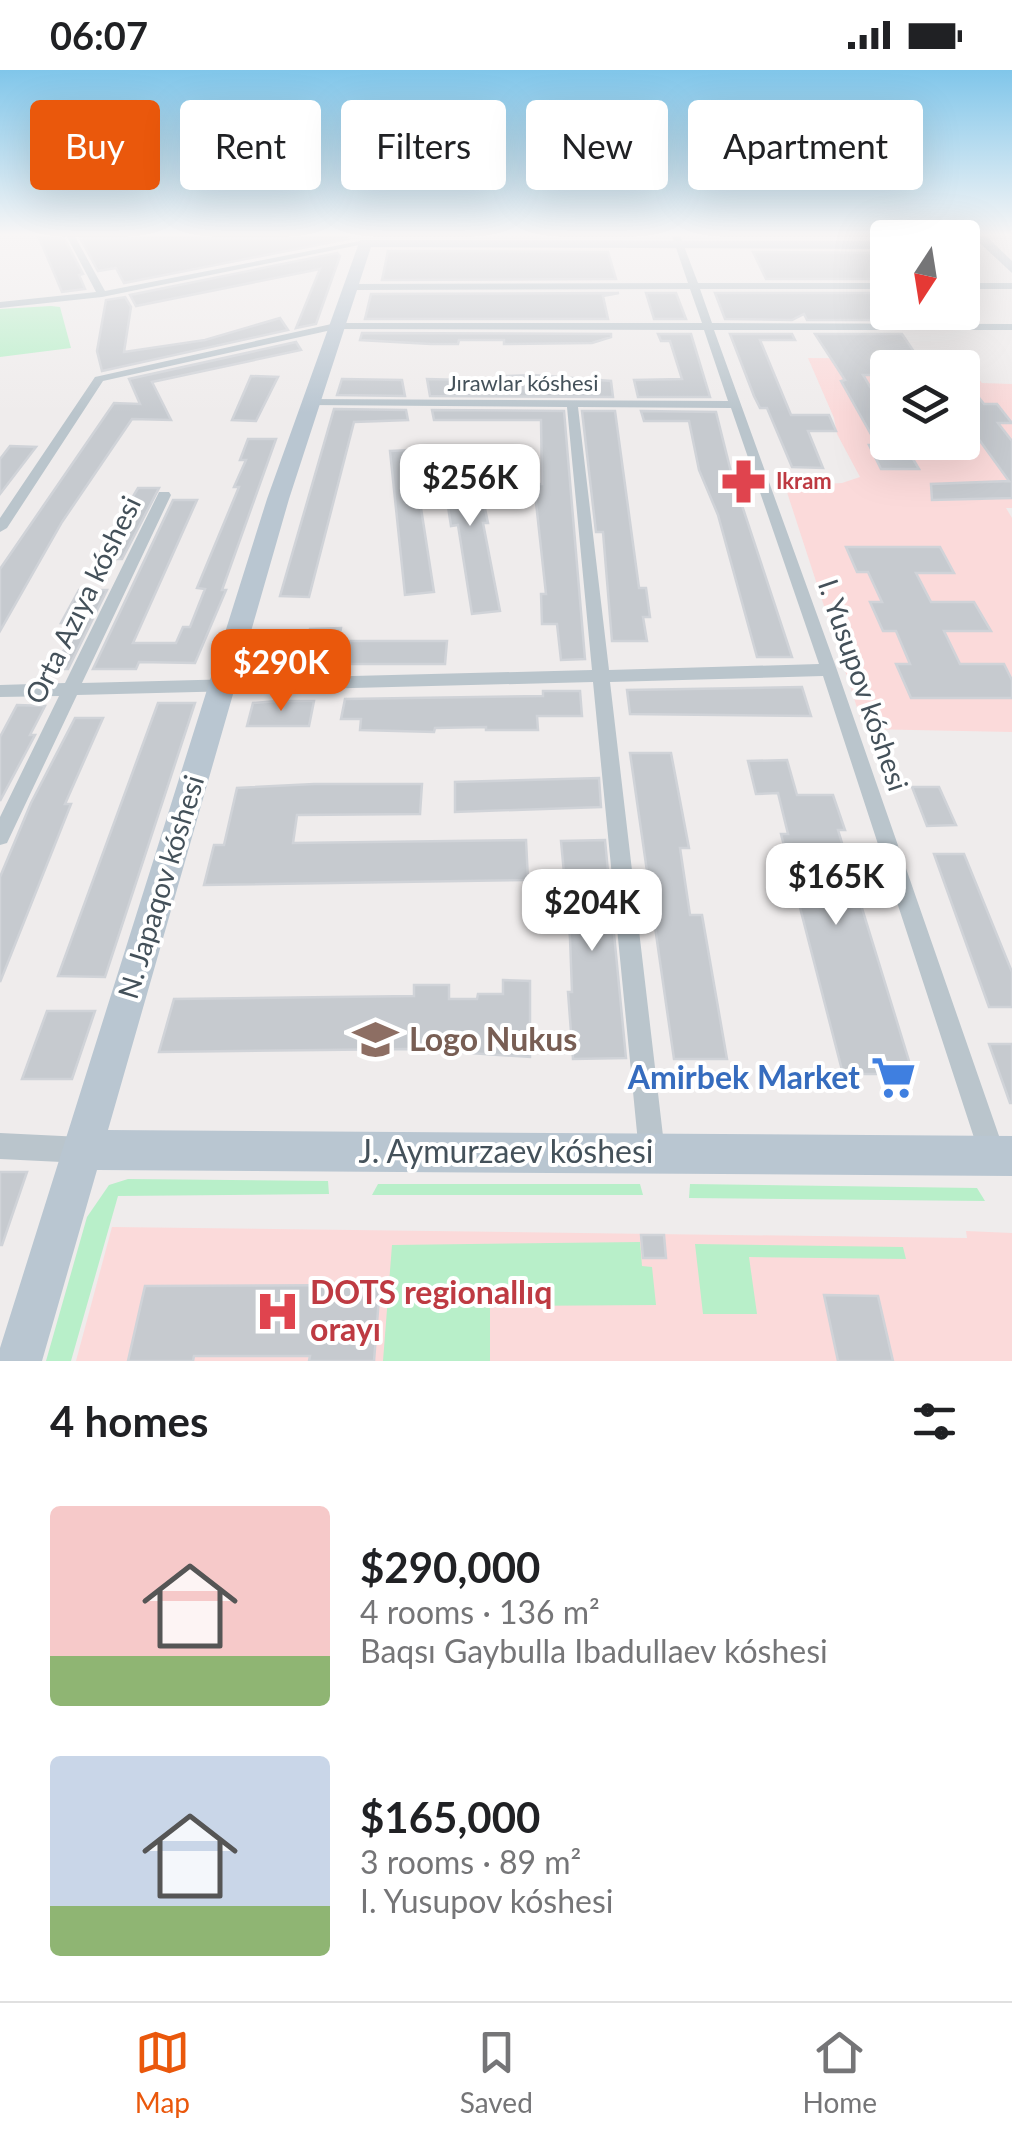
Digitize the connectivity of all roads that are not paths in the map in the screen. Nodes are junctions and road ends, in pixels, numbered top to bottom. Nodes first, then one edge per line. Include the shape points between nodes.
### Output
1 (105, 293) edge
2 (348, 293) edge
3 (696, 293) edge
4 (102, 294) joint
5 (0, 306) edge
6 (336, 326) junction
7 (708, 326) junction
8 (1012, 326) edge
9 (310, 401) junction
10 (572, 403) junction
11 (736, 405) junction
12 (164, 495) dead end
13 (0, 528) edge
14 (829, 670) junction
15 (603, 674) junction
16 (221, 687) junction
17 (0, 691) edge
18 (68, 691) junction
19 (0, 838) edge
20 (0, 1146) edge
21 (83, 1150) junction
22 (652, 1152) junction
23 (1003, 1156) edge
24 (19, 1361) edge

1 - 4 street
2 - 6 main road, N. Japaqov kóshesi
3 - 7 street, I. Yusupov kóshesi
4 - 5 street
6 - 7 street
6 - 9 main road, N. Japaqov kóshesi
6 - 13 street via 99,379
7 - 8 street
7 - 11 street, I. Yusupov kóshesi
9 - 10 street, Jırawlar kóshesi
9 - 16 main road, N. Japaqov kóshesi
10 - 11 street, Jırawlar kóshesi
10 - 15 street
11 - 14 street, I. Yusupov kóshesi
12 - 18 street, Orta Azıya kóshesi
14 - 15 street
14 - 23 street, I. Yusupov kóshesi
15 - 16 street
15 - 22 street
16 - 18 street
16 - 21 main road, N. Japaqov kóshesi
17 - 18 street
18 - 19 street, Orta Azıya kóshesi
20 - 21 street, J. Aymurzaev kóshesi
21 - 22 main road, J. Aymurzaev kóshesi
21 - 24 main road, N. Japaqov kóshesi
22 - 23 main road, J. Aymurzaev kóshesi

